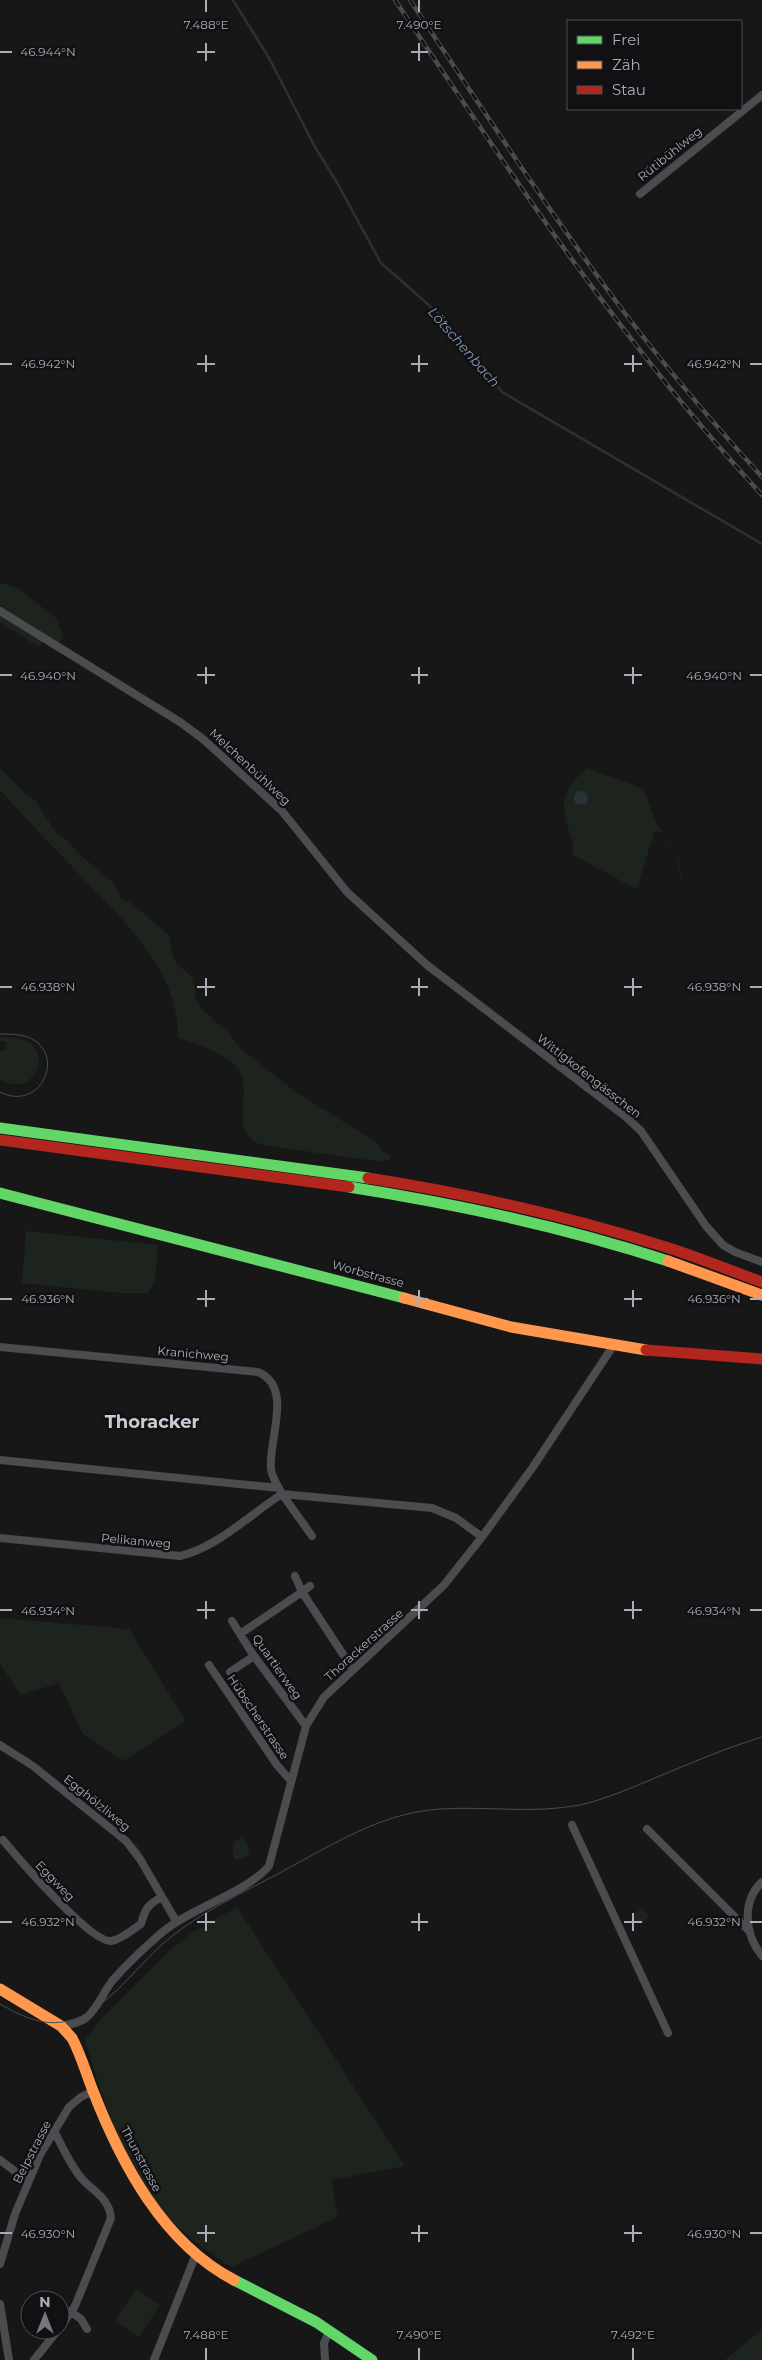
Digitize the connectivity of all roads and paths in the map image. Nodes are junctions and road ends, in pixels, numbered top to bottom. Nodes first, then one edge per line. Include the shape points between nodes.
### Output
1 (762, 95) edge
2 (640, 194) dead end
3 (0, 611) edge
4 (449, 982) joint
5 (0, 1128) edge
6 (0, 1140) edge
7 (0, 1193) edge
8 (762, 1262) edge
9 (762, 1282) edge
10 (762, 1295) edge
11 (613, 1346) junction
12 (0, 1347) edge
13 (762, 1359) edge
14 (0, 1460) edge
15 (281, 1491) junction
16 (312, 1536) dead end
17 (482, 1537) junction
18 (0, 1538) edge
19 (295, 1576) dead end
20 (310, 1586) dead end
21 (302, 1592) junction
22 (232, 1621) dead end
23 (240, 1634) junction
24 (254, 1656) junction
25 (209, 1665) dead end
26 (352, 1668) junction
27 (230, 1672) dead end
28 (306, 1726) junction
29 (0, 1745) edge
30 (290, 1780) junction
31 (572, 1825) dead end
32 (647, 1829) dead end
33 (3, 1840) dead end
34 (762, 1882) edge
35 (162, 1897) junction
36 (176, 1921) junction
37 (749, 1931) junction
38 (762, 1956) edge
39 (0, 1989) edge
40 (60, 2026) junction
41 (668, 2033) dead end
42 (93, 2091) junction
43 (54, 2131) junction
44 (0, 2160) edge
45 (28, 2181) junction
46 (196, 2254) junction
47 (0, 2264) edge
48 (0, 2304) edge
49 (71, 2312) joint
50 (87, 2329) dead end
51 (330, 2330) junction
52 (51, 2340) edge
53 (38, 2358) edge
54 (9, 2360) edge
55 (154, 2360) edge
56 (325, 2360) edge
57 (372, 2360) edge

1 - 2 street, Rütibühlweg
3 - 4 street, Melchenbühlweg via 203,739 282,811 346,892
4 - 8 street, Wittigkofengässchen via 626,1117 641,1131 706,1226 723,1245
5 - 9 main road via 347,1175 480,1198 552,1213 626,1234
6 - 10 main road via 329,1184 485,1211 575,1231 695,1269
7 - 11 main road, Worbstrasse via 511,1327
11 - 13 main road, Worbstrasse
11 - 17 street, Thorackerstrasse
12 - 15 street, Kranichweg via 263,1374 272,1381 277,1393 271,1468
14 - 15 street
15 - 16 street, Kranichweg
15 - 17 street via 439,1509
15 - 18 street, Pelikanweg via 214,1542 197,1552 180,1556
17 - 26 street, Thorackerstrasse via 432,1598
19 - 21 street
20 - 21 street, Quartierweg
21 - 23 street, Quartierweg
21 - 26 street
22 - 23 street
23 - 24 street, Quartierweg
24 - 27 street
24 - 28 street, Quartierweg
25 - 30 street, Hübscherstrasse via 276,1765
26 - 28 street, Thorackerstrasse via 324,1696
28 - 30 street, Thorackerstrasse
29 - 35 street, Egghölzliweg via 33,1766 126,1841
30 - 36 street, Thorackerstrasse via 269,1866 231,1892
31 - 41 street
32 - 37 street
33 - 35 street, Eggweg via 67,1910 106,1941 119,1939 141,1924 144,1909
34 - 37 street via 748,1906
35 - 36 street, Egghölzliweg
36 - 40 street, Thorackerstrasse via 112,1980 87,2016
37 - 38 street
39 - 40 main road, Thunstrasse
40 - 42 main road, Thunstrasse via 76,2044
42 - 43 street, Belpstrasse via 69,2106
42 - 46 main road, Thunstrasse via 140,2190
43 - 45 street, Belpstrasse
43 - 49 street via 81,2178 106,2202 110,2213 110,2223
44 - 45 street
45 - 47 street, Belpstrasse
46 - 51 main road, Thunstrasse via 229,2277
46 - 55 street
48 - 54 street
49 - 50 street
51 - 56 street via 324,2343
51 - 57 main road, Thunstrasse
52 - 53 street

